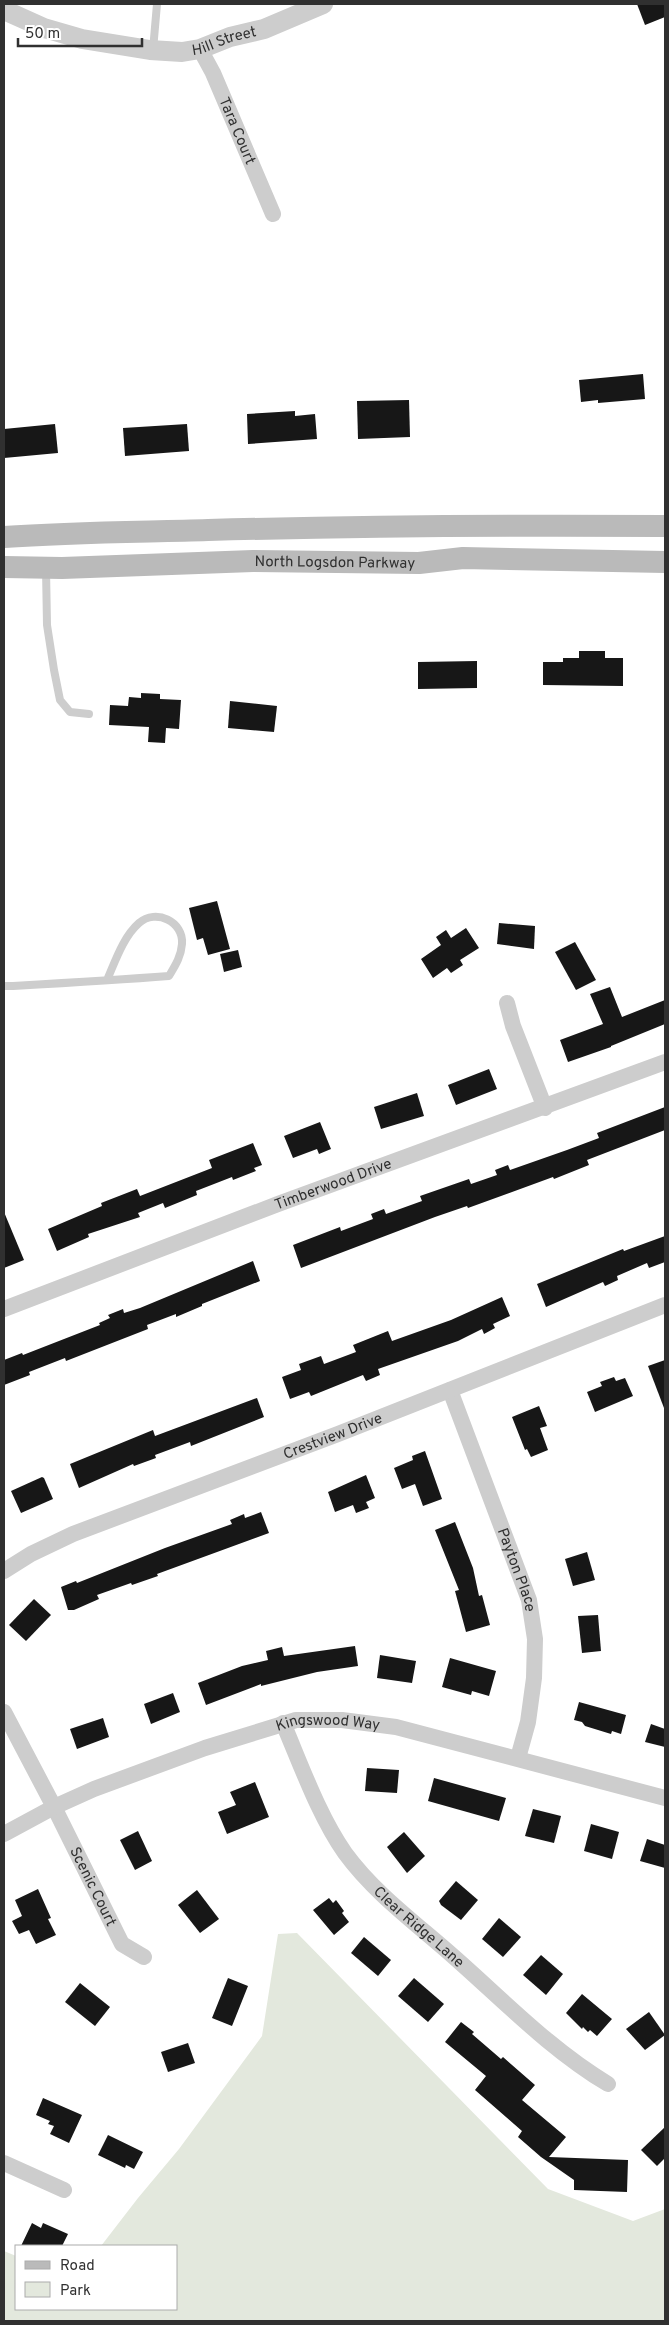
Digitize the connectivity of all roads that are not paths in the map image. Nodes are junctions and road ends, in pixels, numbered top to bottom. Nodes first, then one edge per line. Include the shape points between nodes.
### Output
1 (157, 4) edge
2 (323, 4) edge
3 (4, 10) edge
4 (200, 49) junction
5 (153, 50) junction
6 (273, 214) dead end
7 (521, 525) junction
8 (665, 526) edge
9 (65, 533) junction
10 (4, 536) edge
11 (523, 559) junction
12 (665, 562) edge
13 (54, 567) junction
14 (4, 568) edge
15 (89, 714) dead end
16 (107, 980) junction
17 (4, 986) edge
18 (507, 1003) dead end
19 (665, 1062) edge
20 (545, 1108) junction
21 (665, 1305) edge
22 (4, 1309) edge
23 (450, 1390) junction
24 (4, 1571) edge
25 (4, 1712) edge
26 (283, 1723) junction
27 (518, 1758) junction
28 (665, 1798) edge
29 (54, 1806) junction
30 (4, 1834) edge
31 (144, 1957) dead end
32 (608, 2084) dead end
33 (4, 2163) edge
34 (64, 2190) dead end

1 - 5 lane
2 - 4 street, Hill Street via 264,29 230,37
3 - 5 street, Hill Street via 44,28 82,39
4 - 5 street, Hill Street via 182,52
4 - 6 street, Tara Court
7 - 8 main road
7 - 9 main road
7 - 11 main road
9 - 10 main road
9 - 13 main road
11 - 12 main road, North Logsdon Parkway
11 - 13 main road, North Logsdon Parkway via 462,558 419,563 253,561
13 - 14 main road, North Logsdon Parkway
13 - 15 lane via 47,625 60,700 70,712
16 - 16 lane via 169,976 180,958 180,930 170,921 156,916 140,921 123,945
16 - 17 lane
18 - 20 street
19 - 20 street, Timberwood Drive
20 - 22 street, Timberwood Drive via 278,1204
21 - 23 street, Crestview Drive
23 - 24 street, Crestview Drive via 74,1534
23 - 27 street, Payton Place via 530,1600 535,1638 534,1678 528,1722
25 - 29 street, Scenic Court
26 - 27 street, Kingswood Way via 296,1720 369,1722
26 - 29 street, Kingswood Way via 205,1748
26 - 32 street, Clear Ridge Lane via 335,1836 378,1892 555,2047 582,2069
27 - 28 street, Kingswood Way
29 - 30 street, Kingswood Way
29 - 31 street, Scenic Court via 122,1944
33 - 34 street

